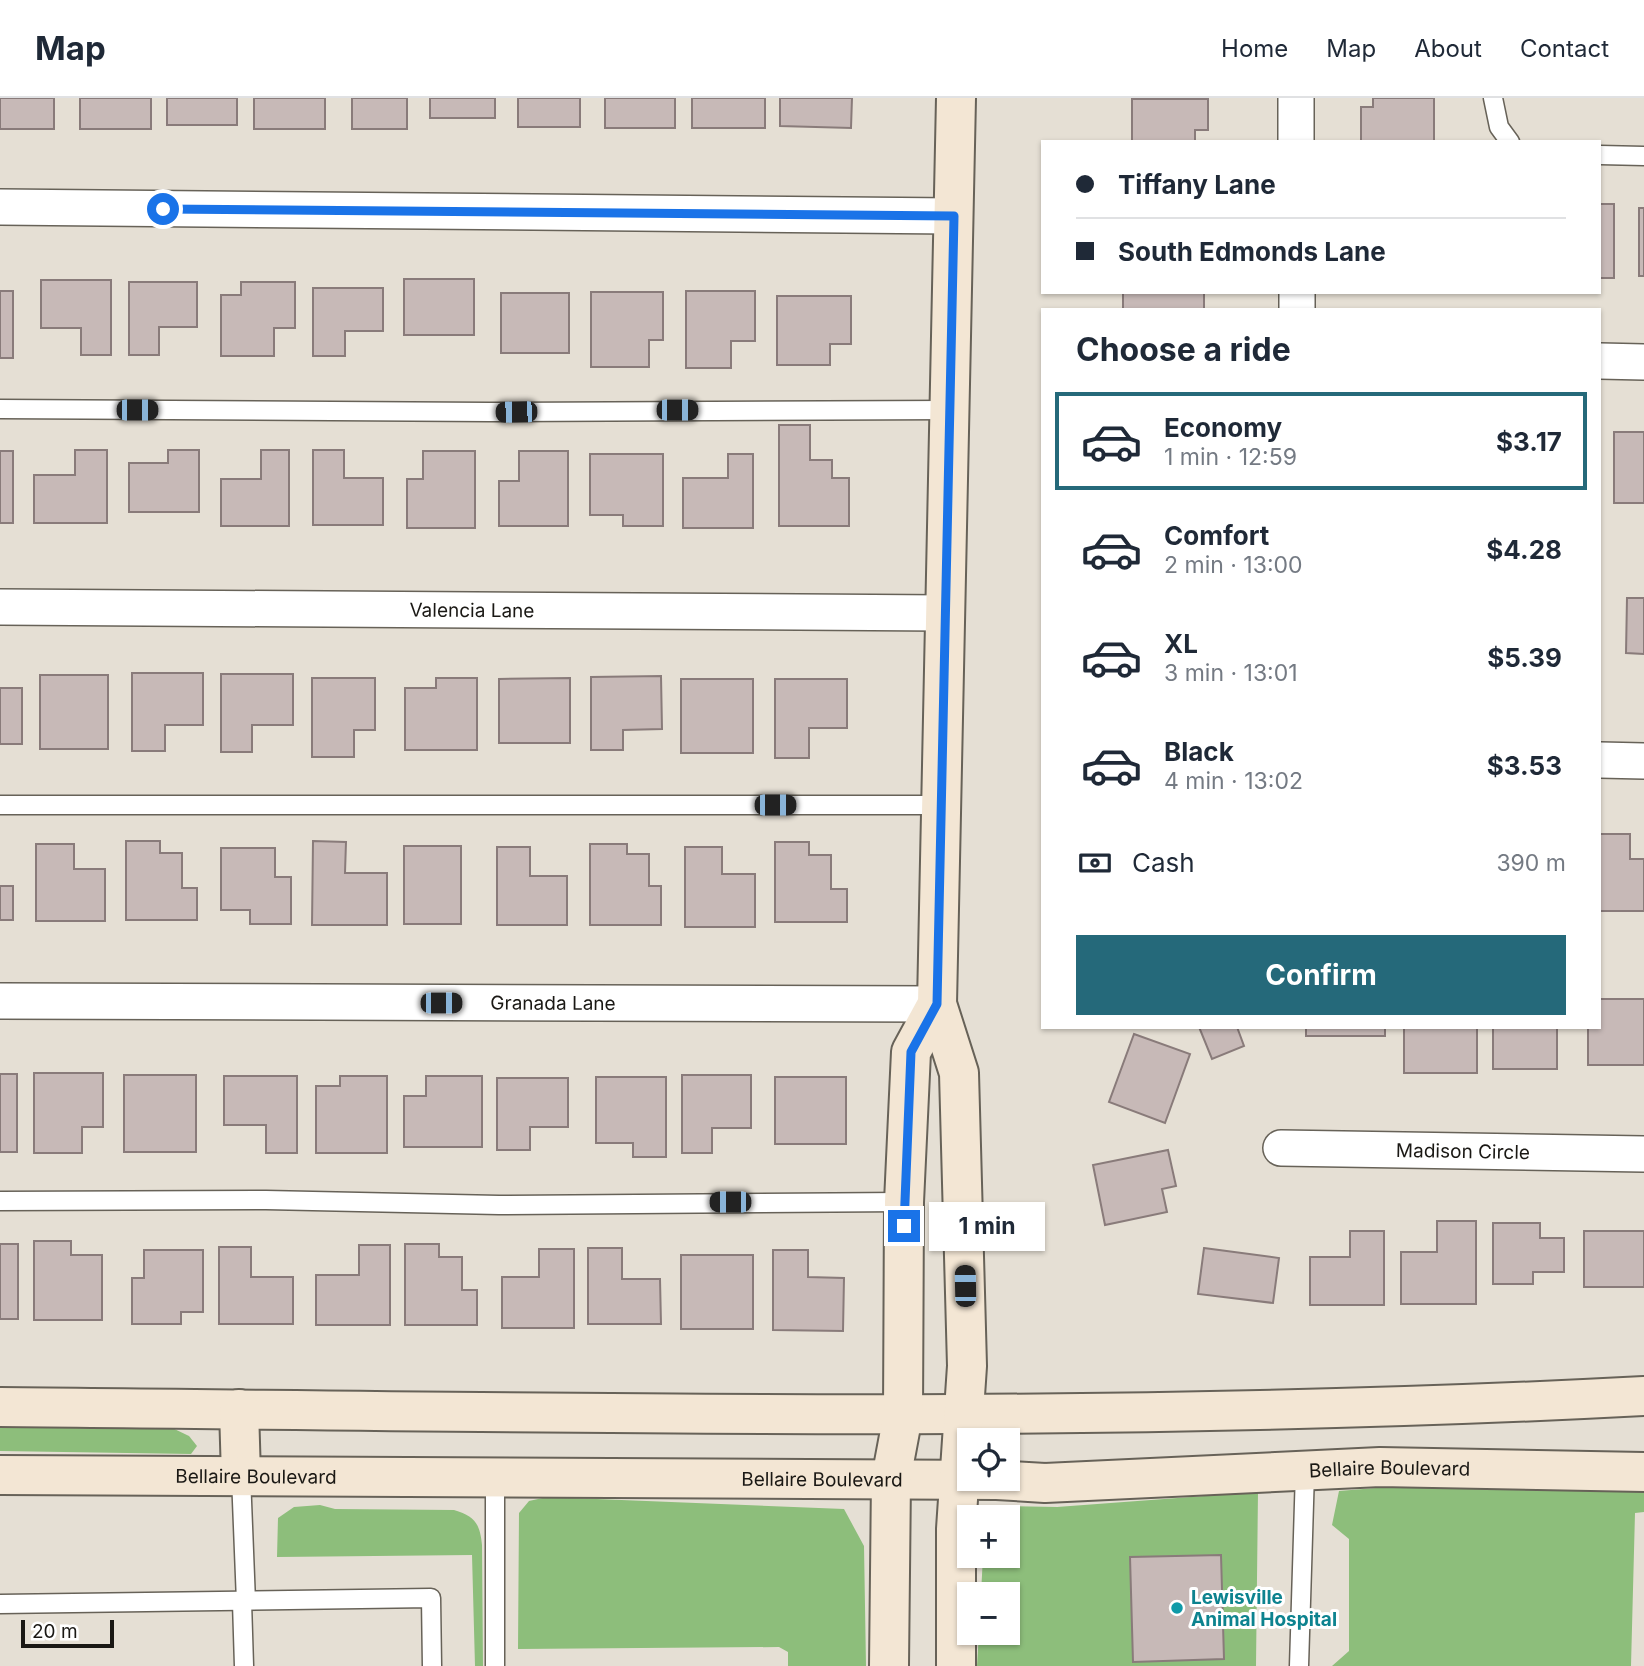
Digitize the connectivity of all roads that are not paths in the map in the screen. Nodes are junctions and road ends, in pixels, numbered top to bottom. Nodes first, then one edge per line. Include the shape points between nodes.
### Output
1 (956, 98) edge
2 (1296, 98) edge
3 (1493, 98) edge
4 (1296, 140) edge
5 (1509, 140) edge
6 (1601, 156) edge
7 (1644, 156) edge
8 (0, 207) edge
9 (954, 216) junction
10 (1601, 361) edge
11 (1644, 362) edge
12 (0, 409) edge
13 (950, 410) junction
14 (0, 607) edge
15 (945, 613) junction
16 (1601, 760) edge
17 (1644, 761) edge
18 (0, 805) edge
19 (941, 805) junction
20 (0, 1001) edge
21 (937, 1004) junction
22 (1281, 1149) dead end
23 (1644, 1154) edge
24 (0, 1201) edge
25 (904, 1202) junction
26 (1644, 1396) edge
27 (0, 1407) edge
28 (239, 1409) junction
29 (965, 1414) junction
30 (903, 1415) junction
31 (964, 1428) edge
32 (1305, 1471) junction
33 (1644, 1472) edge
34 (0, 1475) edge
35 (241, 1476) junction
36 (495, 1476) junction
37 (891, 1479) junction
38 (957, 1480) edge
39 (1020, 1482) edge
40 (959, 1491) edge
41 (244, 1602) junction
42 (0, 1604) edge
43 (244, 1666) edge
44 (432, 1666) edge
45 (495, 1666) edge
46 (889, 1666) edge
47 (956, 1666) edge
48 (1300, 1666) edge

1 - 9 main road
2 - 4 street
3 - 5 lane via 1499,127
6 - 7 lane
8 - 9 street
9 - 13 main road
10 - 11 street
12 - 13 lane
13 - 15 main road
14 - 15 street, Valencia Lane
15 - 19 main road
16 - 17 street
18 - 19 lane
19 - 21 main road
20 - 21 street, Granada Lane
21 - 25 main road via 911,1052
21 - 29 main road via 959,1073
22 - 23 street, Madison Circle
24 - 25 lane
25 - 30 main road
26 - 29 main road via 1454,1406
27 - 28 main road
28 - 30 main road
28 - 35 main road
29 - 30 main road
29 - 31 main road
30 - 37 main road
32 - 33 main road, Bellaire Boulevard via 1380,1467
32 - 39 main road, Bellaire Boulevard
32 - 48 lane
34 - 35 main road, Bellaire Boulevard
35 - 36 main road, Bellaire Boulevard
35 - 41 lane
36 - 37 main road, Bellaire Boulevard
36 - 45 lane
37 - 38 main road, Bellaire Boulevard
37 - 46 main road
40 - 47 main road
41 - 42 lane
41 - 43 lane
41 - 44 lane via 430,1598

